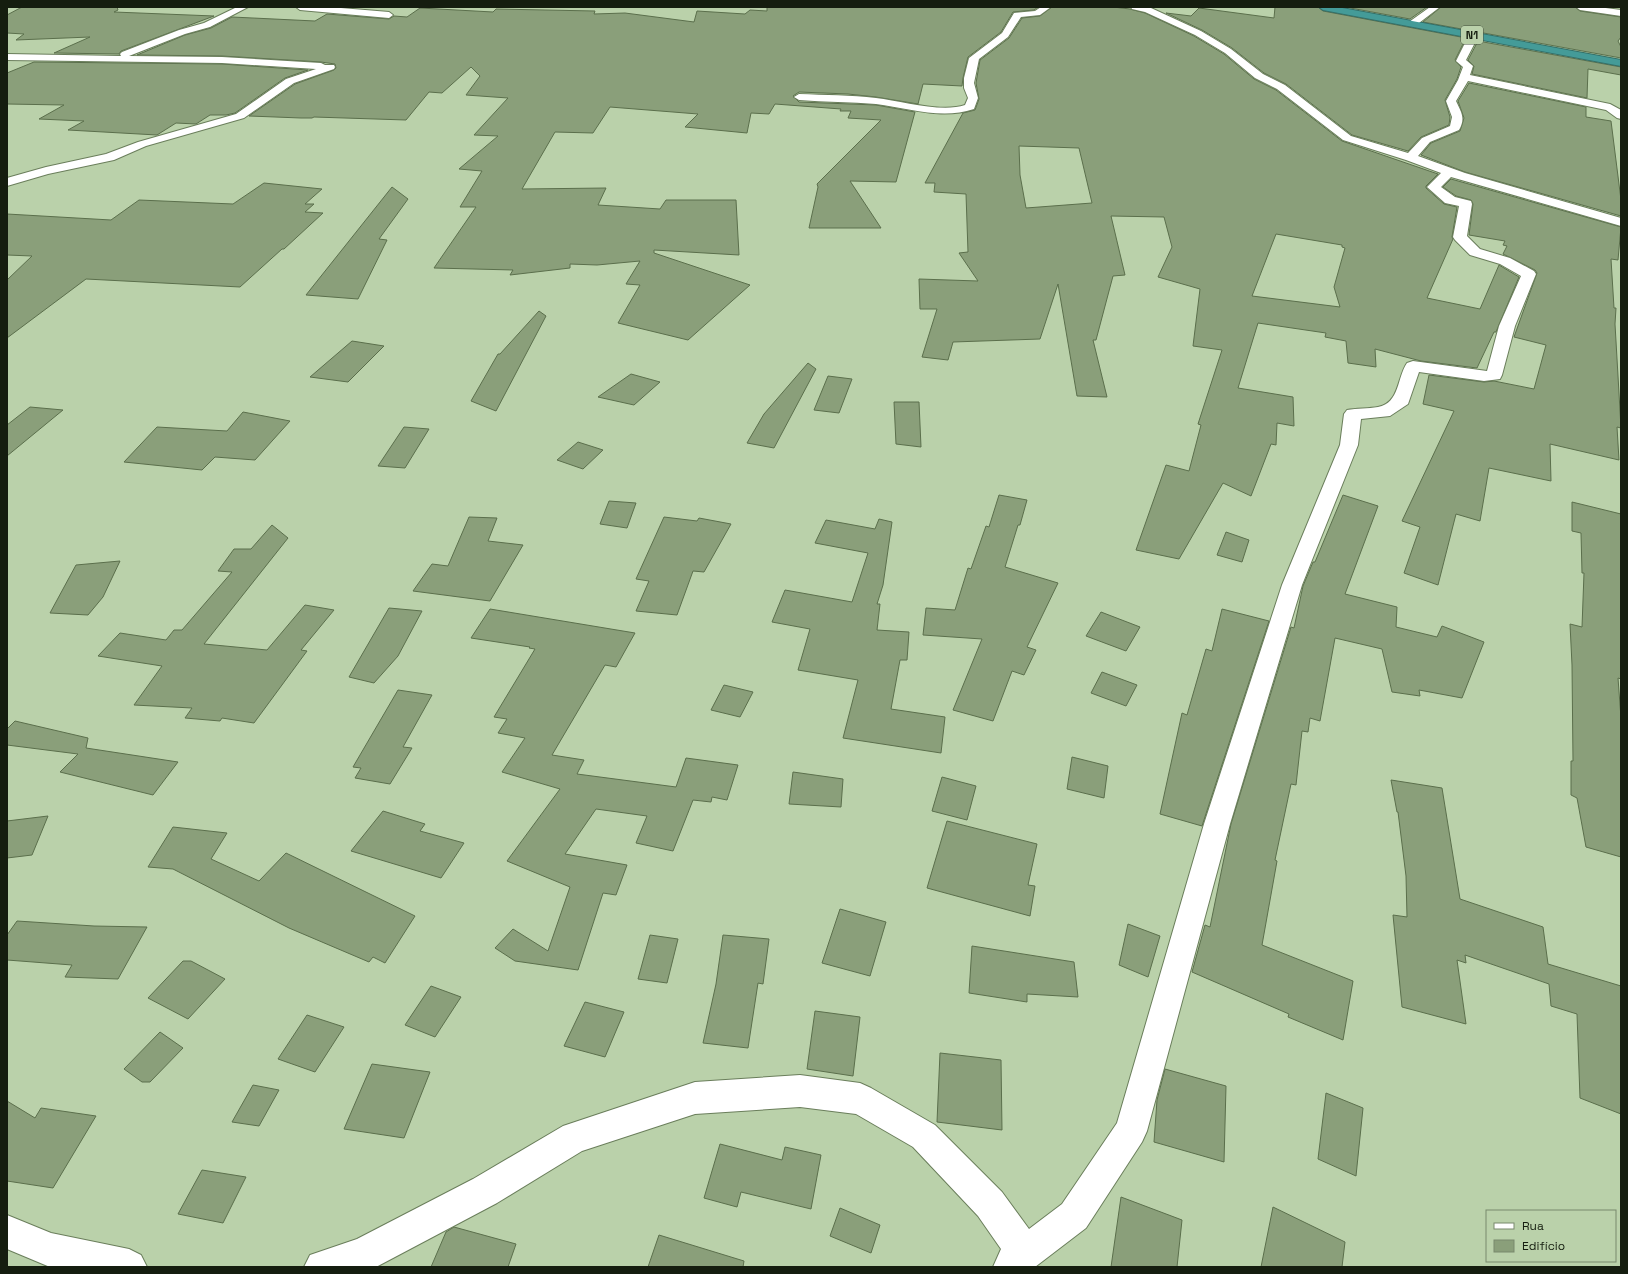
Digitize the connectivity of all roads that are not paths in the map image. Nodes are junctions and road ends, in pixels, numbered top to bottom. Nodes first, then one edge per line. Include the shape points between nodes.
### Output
1 (244, 7) edge
2 (300, 7) edge
3 (1047, 7) edge
4 (1135, 7) edge
5 (1323, 7) edge
6 (1436, 7) edge
7 (1580, 7) edge
8 (1621, 13) edge
9 (389, 15) dead end
10 (1412, 24) junction
11 (1474, 35) junction
12 (7, 57) edge
13 (112, 58) junction
14 (1621, 63) edge
15 (1465, 77) junction
16 (799, 97) dead end
17 (1621, 116) edge
18 (1410, 157) junction
19 (1449, 172) junction
20 (7, 182) edge
21 (1621, 222) edge
22 (7, 1232) edge
23 (1018, 1260) edge
24 (129, 1267) edge
25 (322, 1267) edge

1 - 13 street via 207,25
2 - 9 street
3 - 16 street via 1037,13 1017,15 1014,25 1006,35 974,58 969,77 969,91 973,98 970,107 961,110 935,110 876,101
4 - 18 street via 1148,10 1198,33 1228,51 1260,76 1281,87 1347,138
5 - 10 highway, N1
6 - 10 street
7 - 8 street
10 - 11 highway, N1
11 - 14 highway, N1
11 - 15 street via 1461,61 1468,66
12 - 13 street
13 - 20 street via 222,60 330,67 290,81 240,116 142,144 110,157
15 - 17 street via 1610,107
15 - 18 street via 1452,101 1458,117 1455,128 1426,140
18 - 19 street
19 - 21 street
19 - 23 street via 1433,187 1450,200 1466,204 1460,237 1475,252 1505,261 1529,274 1507,326 1494,375 1484,376 1413,366 1402,400 1384,412 1353,414 1349,445 1292,585 1217,824 1131,1131 1074,1216
22 - 24 street via 50,1250
23 - 25 street via 990,1204 924,1136 860,1099 800,1091 695,1098 574,1137 485,1191 370,1252

